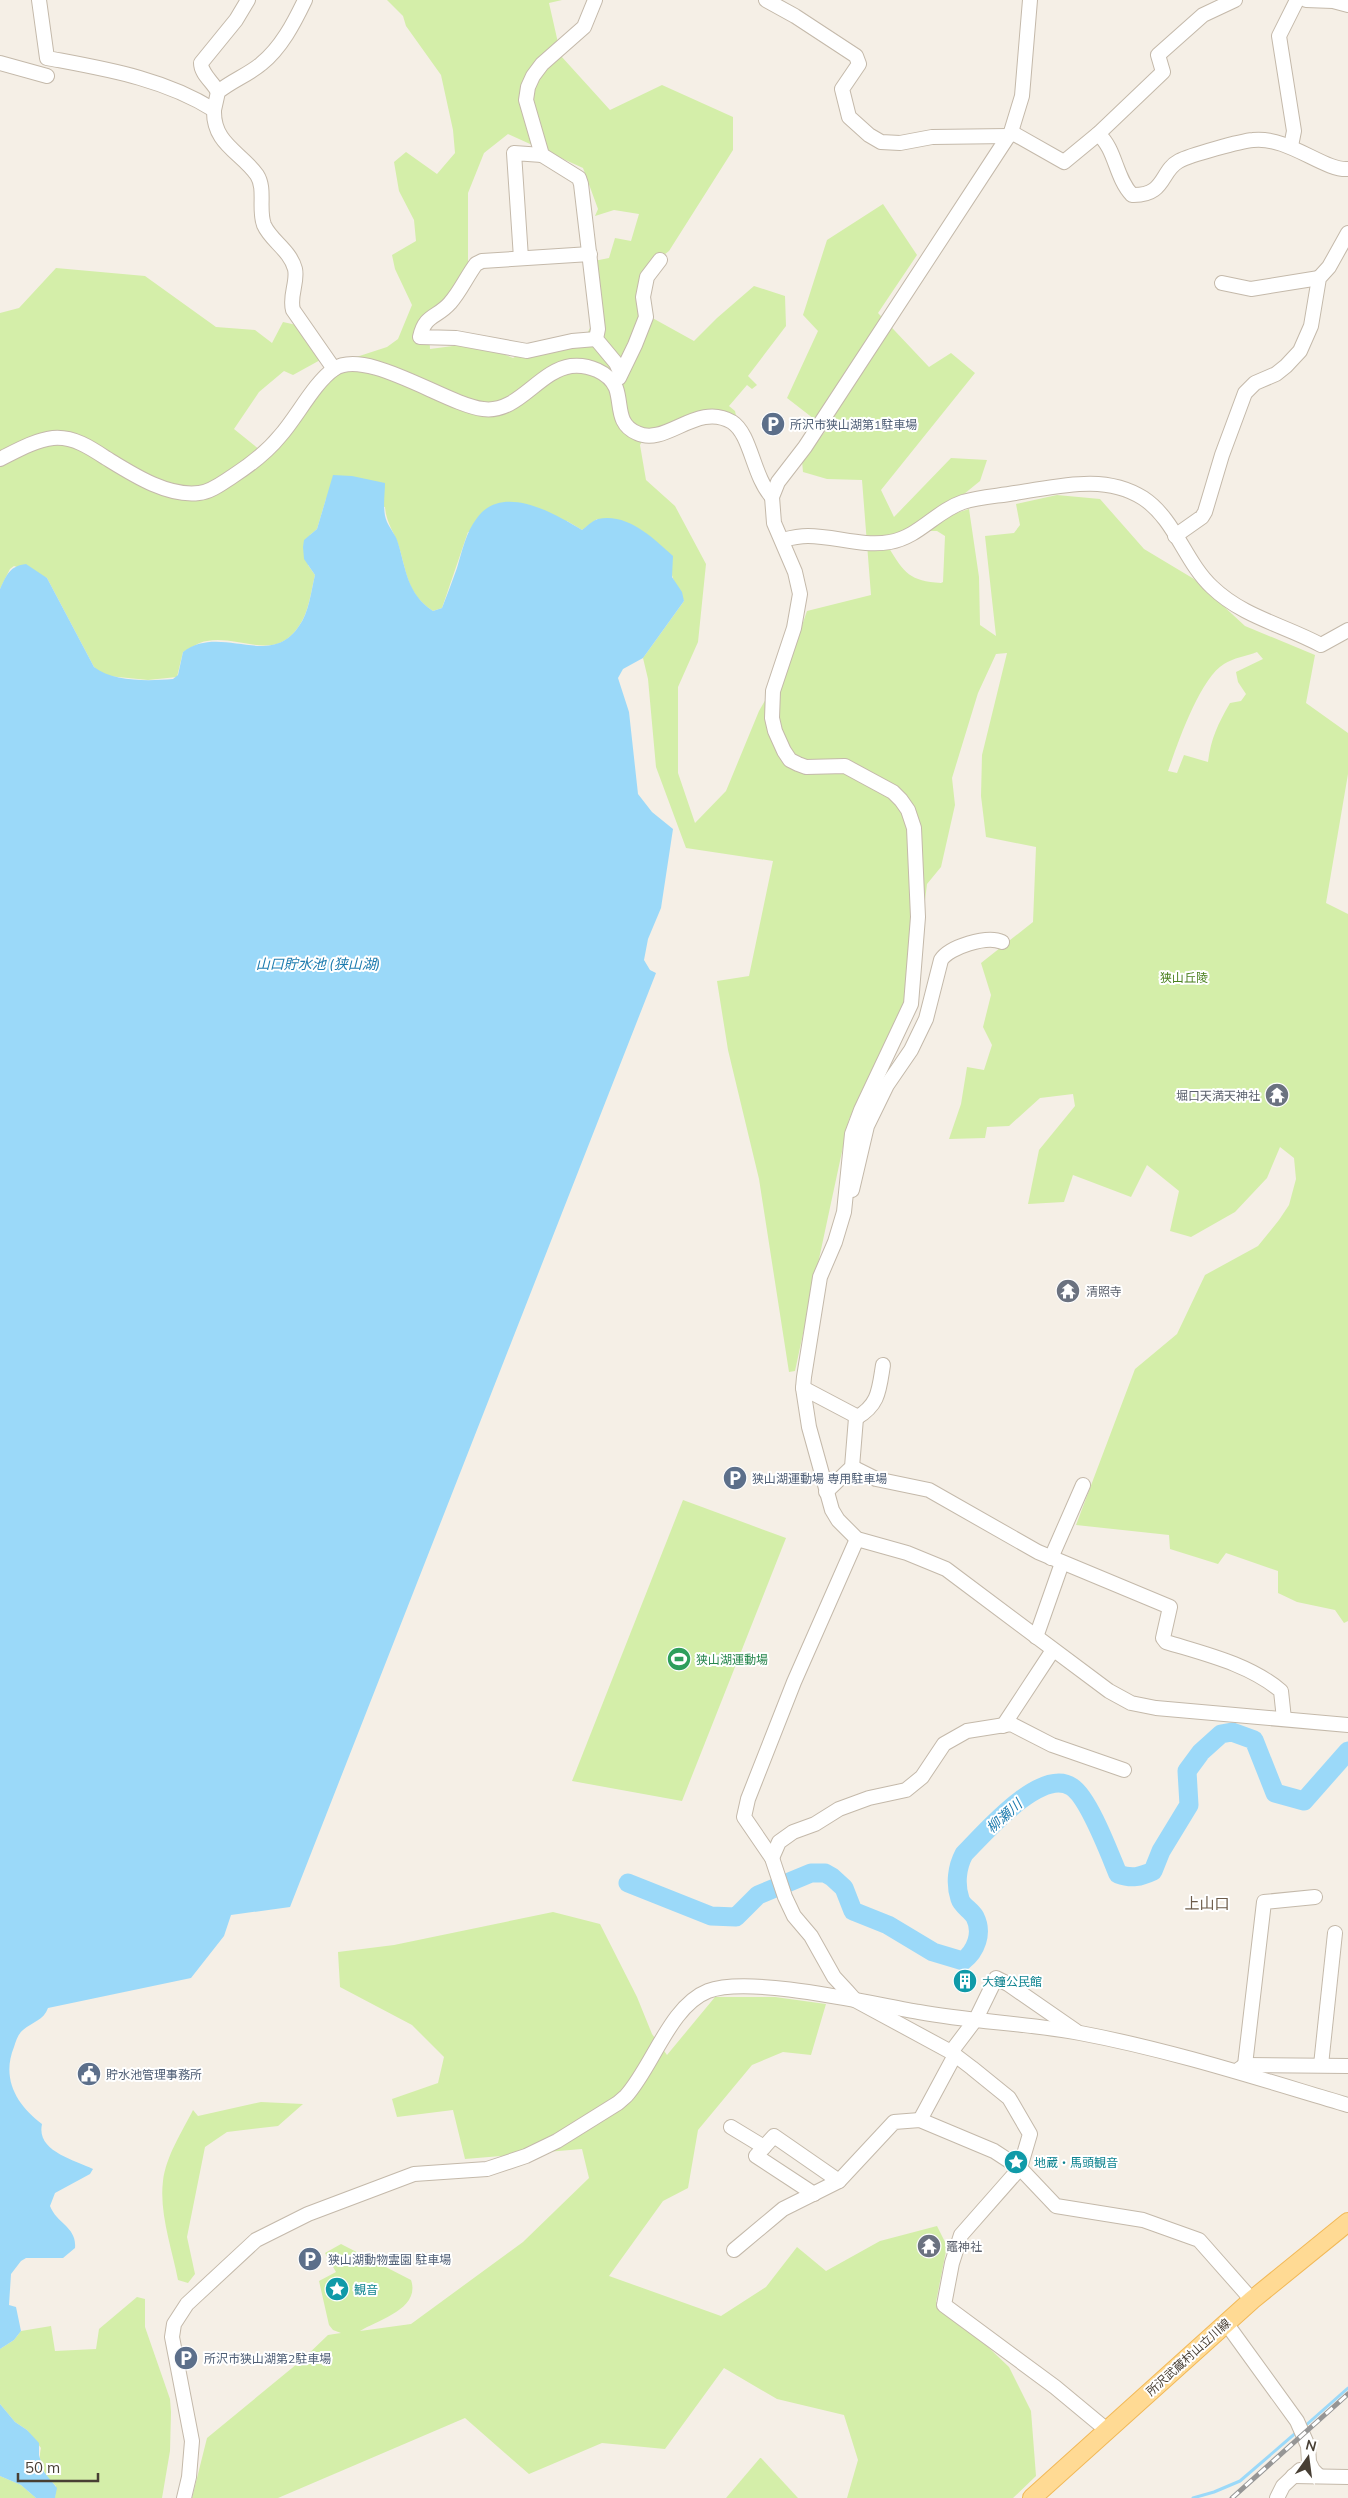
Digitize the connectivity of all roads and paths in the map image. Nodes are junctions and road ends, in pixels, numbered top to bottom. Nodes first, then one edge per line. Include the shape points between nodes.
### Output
1 (39, 0) edge
2 (248, 0) edge
3 (305, 0) edge
4 (595, 0) edge
5 (766, 0) edge
6 (1030, 0) edge
7 (1235, 0) edge
8 (1297, 0) edge
9 (1306, 0) edge
10 (1348, 4) edge
11 (0, 63) edge
12 (47, 76) dead end
13 (218, 92) junction
14 (214, 110) junction
15 (1010, 134) junction
16 (1098, 134) junction
17 (1292, 146) junction
18 (542, 155) junction
19 (1348, 169) edge
20 (1348, 233) edge
21 (590, 254) junction
22 (521, 258) junction
23 (660, 260) dead end
24 (1319, 278) junction
25 (1222, 283) dead end
26 (596, 339) junction
27 (334, 369) junction
28 (620, 372) junction
29 (616, 389) junction
30 (0, 459) edge
31 (772, 497) junction
32 (1174, 536) junction
33 (782, 540) junction
34 (1348, 630) edge
35 (1002, 942) dead end
36 (846, 1194) junction
37 (884, 1365) dead end
38 (803, 1388) junction
39 (858, 1417) junction
40 (852, 1467) junction
41 (1084, 1485) dead end
42 (826, 1492) junction
43 (857, 1539) junction
44 (1056, 1561) junction
45 (1036, 1637) junction
46 (1053, 1650) junction
47 (1284, 1719) junction
48 (1348, 1725) edge
49 (1003, 1726) junction
50 (1124, 1770) dead end
51 (772, 1858) junction
52 (1315, 1897) dead end
53 (1335, 1932) dead end
54 (855, 2000) junction
55 (976, 2019) junction
56 (1079, 2033) junction
57 (953, 2054) junction
58 (1321, 2065) junction
59 (1348, 2066) edge
60 (1240, 2069) junction
61 (1348, 2105) edge
62 (920, 2120) junction
63 (731, 2127) dead end
64 (764, 2147) junction
65 (1020, 2168) junction
66 (839, 2181) junction
67 (814, 2194) junction
68 (1348, 2222) edge
69 (734, 2250) dead end
70 (1252, 2300) junction
71 (1226, 2323) junction
72 (1108, 2431) junction
73 (1309, 2462) junction
74 (1292, 2476) junction
75 (1319, 2476) junction
76 (1348, 2477) edge
77 (184, 2498) edge
78 (1032, 2498) edge
79 (1277, 2498) edge

1 - 14 street via 47,58 151,80
2 - 13 street via 236,20 201,62 203,72
3 - 13 street via 272,53 260,65
4 - 18 street via 584,27 542,64 528,87 526,100
5 - 15 street via 856,56 859,64 842,89 849,116 875,139 891,144 932,137
6 - 15 street via 1022,96
7 - 16 street via 1203,14 1158,55 1163,72
8 - 17 street via 1279,36 1294,131
9 - 10 street via 1333,0
11 - 12 street
13 - 14 street
14 - 27 street via 214,123 223,140 257,176 264,223 294,266 293,310
15 - 16 street via 1064,162
15 - 31 street via 778,482
16 - 17 street via 1106,141 1122,184 1132,195 1152,191 1177,161 1253,140
17 - 19 street
18 - 21 street via 579,178
18 - 22 street via 514,153
20 - 24 street via 1330,267
21 - 22 street
21 - 26 street via 598,329
22 - 26 street via 476,264 449,304 423,325 420,337 456,338 527,350
23 - 28 street via 647,277 643,297 646,317 636,346
24 - 25 street via 1251,289
24 - 32 street via 1311,326 1300,351 1276,374 1255,383 1245,394 1205,512
26 - 28 street
27 - 29 street via 346,364 363,364 481,409 494,410 506,406 550,373 574,366 598,370 610,378
27 - 30 street via 265,451 215,488 200,493 164,489 90,447 71,440 55,438 40,441
28 - 29 street
29 - 31 street via 625,425 640,435 651,436 706,416 732,422 742,431 754,466
31 - 33 street via 774,523
32 - 33 street via 1162,515 1134,493 1114,486 1065,484 962,502 916,532 891,542 870,543 808,536
32 - 34 street via 1211,587 1244,611 1322,644
33 - 36 street via 800,594 794,628 773,691 772,718 779,743 790,760 798,764 806,767 845,766 893,792 908,810 914,828 918,916 912,998 907,1017 854,1125
35 - 36 street via 995,939 968,944 946,953 941,960 926,1020 872,1114 854,1189
36 - 38 street via 840,1229 820,1277
37 - 39 street via 878,1397 868,1411
38 - 39 street
38 - 42 street via 809,1427
39 - 40 street
40 - 42 street
40 - 44 street via 876,1479 929,1490
41 - 44 street
42 - 43 street via 838,1520
43 - 45 street via 907,1553 946,1569
43 - 51 street via 794,1682 745,1808 744,1816
44 - 45 street
44 - 47 street via 1170,1607 1163,1638 1166,1642 1222,1659 1271,1682 1281,1691
45 - 46 street
46 - 47 street via 1109,1691 1132,1703
46 - 49 street
47 - 48 street
49 - 50 street via 1011,1724 1052,1745
49 - 51 street via 967,1731 944,1744 922,1776 906,1790 839,1809 815,1824 793,1832 779,1842
51 - 54 street via 784,1897 794,1916 812,1936 834,1977
52 - 60 street via 1264,1902
53 - 58 street
54 - 55 street via 936,2016
54 - 57 street
54 - 77 street via 732,1986 707,1992 680,2013 618,2104 557,2141 526,2156 486,2169 423,2172 403,2178 308,2214 256,2240 187,2304 174,2324 172,2337 192,2441 190,2477
55 - 56 street
55 - 56 street via 996,1978
55 - 57 street
56 - 60 street
57 - 62 street
57 - 65 street via 1009,2098 1030,2134
58 - 59 street
58 - 60 street
60 - 61 street
62 - 65 street via 994,2151
62 - 66 street via 894,2122
63 - 64 street
64 - 66 street via 774,2136
64 - 67 street via 756,2156
65 - 70 street via 1056,2206 1143,2220 1199,2240
65 - 72 street via 961,2235 944,2305 1055,2387
66 - 67 street
67 - 69 street via 783,2209
68 - 70 main road, 所沢武蔵村山立川線
70 - 71 main road, 所沢武蔵村山立川線
71 - 72 main road, 所沢武蔵村山立川線
71 - 73 street via 1298,2421 1308,2446
72 - 78 main road, 所沢武蔵村山立川線
73 - 74 street
73 - 75 street
74 - 75 street
74 - 79 street
75 - 76 street

